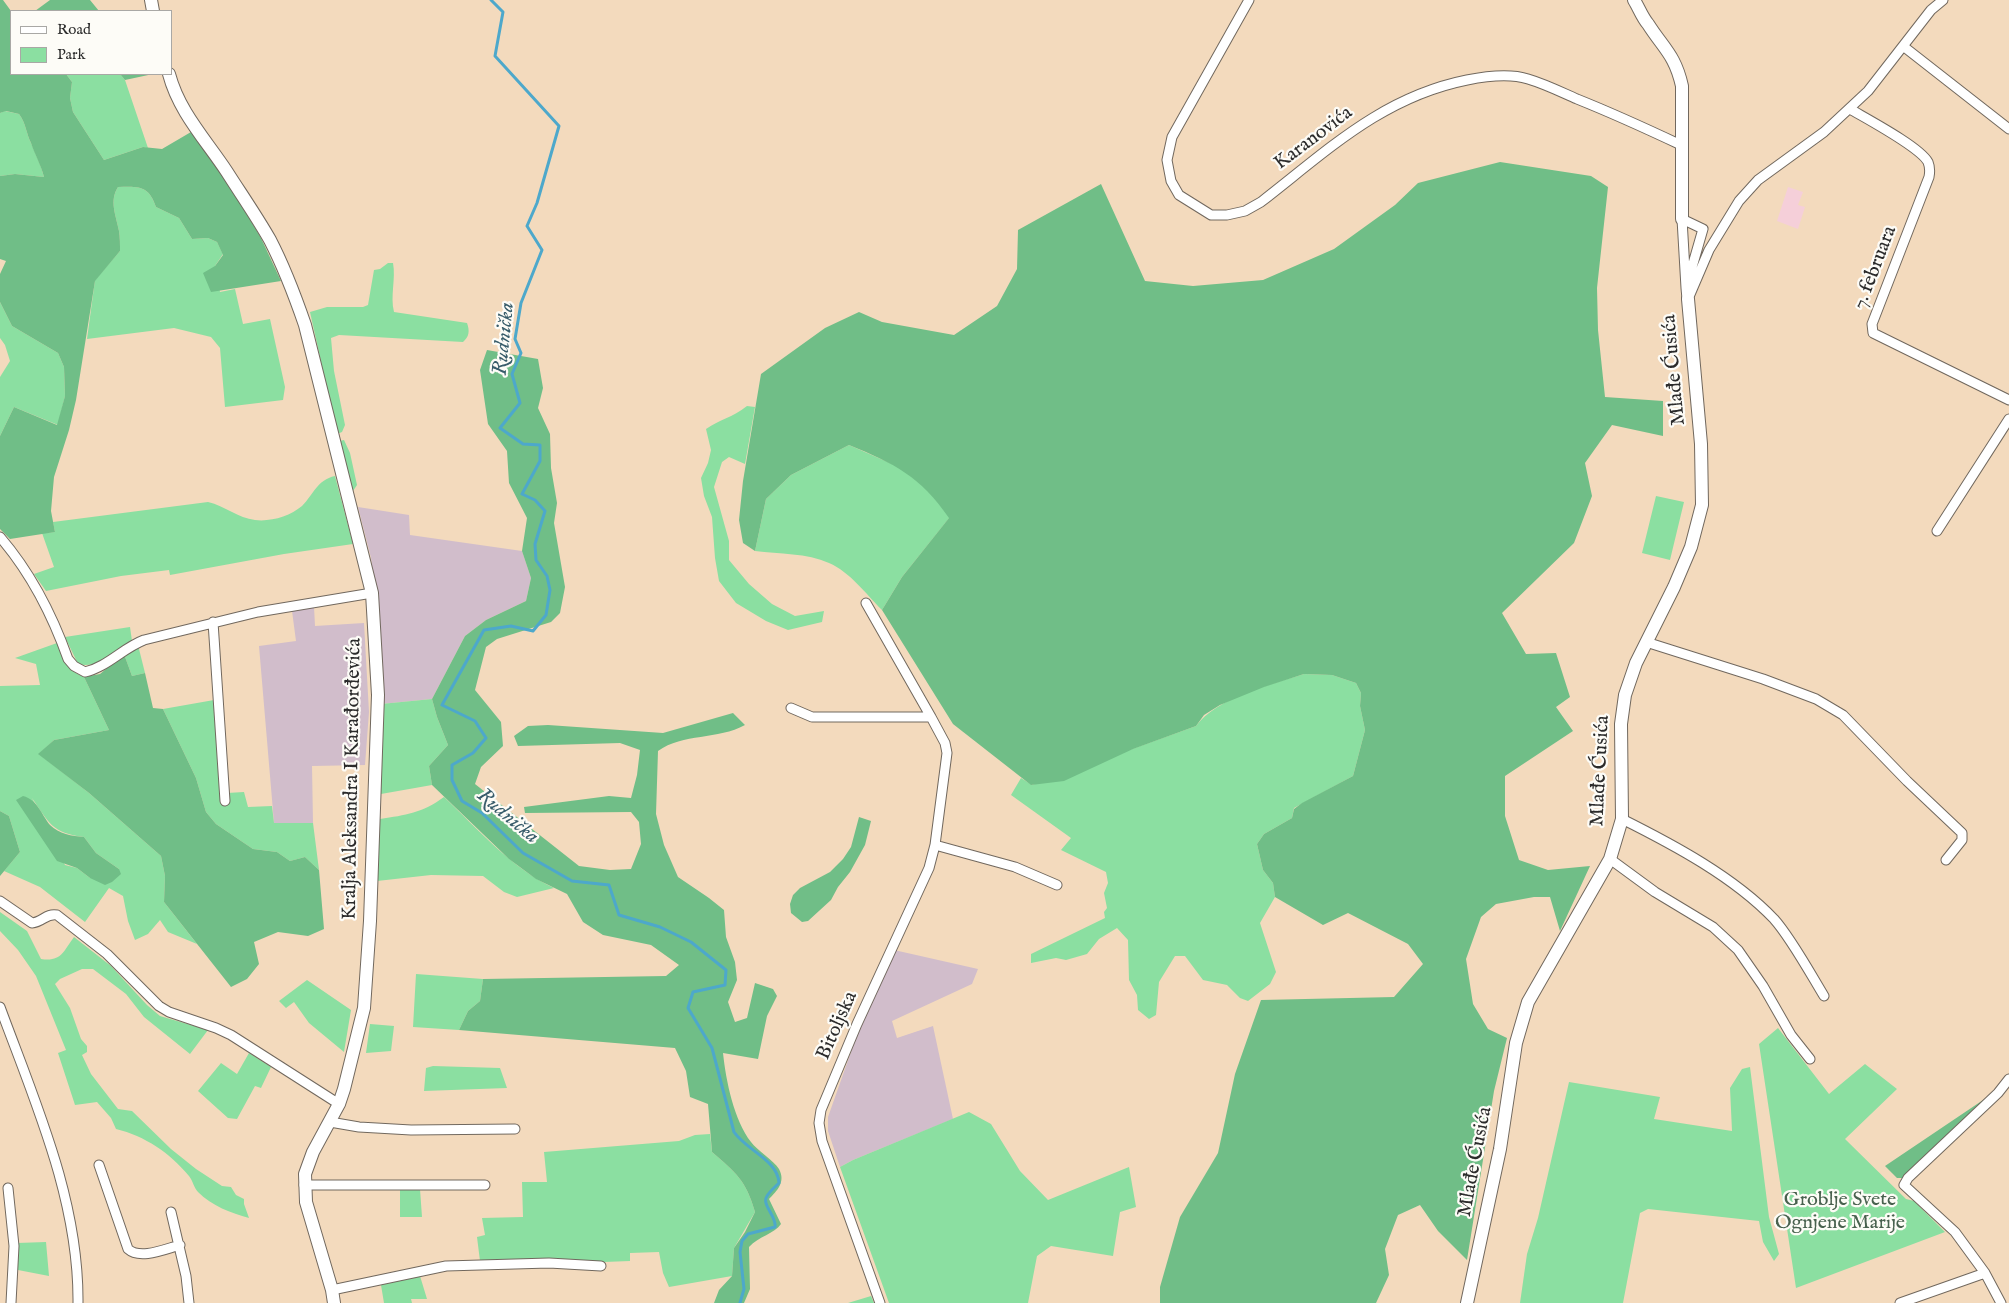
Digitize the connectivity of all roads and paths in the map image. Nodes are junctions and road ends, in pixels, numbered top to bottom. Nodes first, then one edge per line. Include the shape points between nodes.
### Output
1 (1249, 0) edge
2 (1634, 0) edge
3 (1943, 0) edge
4 (1903, 46) junction
5 (169, 75) edge
6 (1850, 109) junction
7 (2009, 129) edge
8 (1681, 145) junction
9 (1682, 219) junction
10 (1687, 294) junction
11 (2009, 400) edge
12 (2009, 419) edge
13 (1937, 531) dead end
14 (0, 537) edge
15 (372, 593) junction
16 (866, 603) dead end
17 (213, 622) junction
18 (1646, 642) junction
19 (791, 708) dead end
20 (931, 717) junction
21 (225, 801) dead end
22 (1622, 819) junction
23 (935, 845) junction
24 (1610, 859) junction
25 (1946, 860) dead end
26 (1057, 885) dead end
27 (0, 902) edge
28 (1824, 996) dead end
29 (0, 1007) edge
30 (1810, 1060) dead end
31 (2009, 1079) edge
32 (339, 1104) junction
33 (330, 1122) junction
34 (515, 1129) dead end
35 (99, 1165) dead end
36 (304, 1185) junction
37 (485, 1185) dead end
38 (8, 1188) dead end
39 (170, 1212) dead end
40 (180, 1245) junction
41 (601, 1266) dead end
42 (1985, 1273) junction
43 (332, 1290) junction
44 (11, 1303) edge
45 (78, 1303) edge
46 (189, 1303) edge
47 (334, 1303) edge
48 (880, 1303) edge
49 (1467, 1303) edge
50 (1900, 1303) edge
51 (2002, 1303) edge

1 - 8 street, Karanovića via 1172,137 1167,160 1171,181 1179,195 1211,215 1245,211 1260,202 1358,126 1380,113 1448,84 1477,78 1503,75 1527,78
2 - 8 street, Mlađe Ćusića via 1672,56 1678,71 1682,86
3 - 4 street
4 - 6 street
4 - 7 street
5 - 15 street, Kralja Aleksandra I Karađorđevića via 192,123 270,240 295,296
6 - 10 street via 1758,180 1739,201
6 - 11 street, 7. februara via 1919,152 1930,170 1872,324 1873,333
8 - 9 street, Mlađe Ćusića
9 - 10 street, Mlađe Ćusića
9 - 10 street, Mlađe Ćusića via 1703,229
10 - 18 street, Mlađe Ćusića via 1701,444 1702,505 1691,547
12 - 13 street
14 - 17 street via 38,590 68,659 80,671 97,669 144,640
15 - 17 street
15 - 32 street, Kralja Aleksandra I Karađorđevića via 378,695 370,921 364,1008
16 - 20 street, Bitoljska
17 - 21 street
18 - 22 street, Mlađe Ćusića via 1625,695 1621,724
18 - 25 street via 1763,678 1816,699 1843,715 1962,833 1962,840
19 - 20 street via 812,717
20 - 23 street, Bitoljska via 945,743 946,763
22 - 24 street, Mlađe Ćusića
22 - 28 street via 1696,860 1755,902 1775,920
23 - 26 street via 1015,867
23 - 48 street, Bitoljska via 920,891 857,1024 821,1110 819,1123 822,1141
24 - 30 street via 1655,892 1712,926 1738,950
24 - 49 street, Mlađe Ćusića via 1528,1002 1516,1043 1500,1149
27 - 32 street via 32,923 47,915 58,915 107,954 164,1009 231,1035
29 - 45 street via 58,1169 75,1243
31 - 42 street via 1904,1185 1955,1232
32 - 33 street, Kralja Aleksandra I Karađorđevića
33 - 34 street via 411,1130
33 - 36 street, Kralja Aleksandra I Karađorđevića via 306,1168
35 - 40 street via 131,1252 143,1254
36 - 37 street
36 - 43 street, Kralja Aleksandra I Karađorđevića via 312,1226
38 - 44 street via 14,1246
39 - 40 street
40 - 46 street
41 - 43 street via 549,1263 446,1266
42 - 50 street
42 - 51 street
43 - 47 street, Kralja Aleksandra I Karađorđevića

